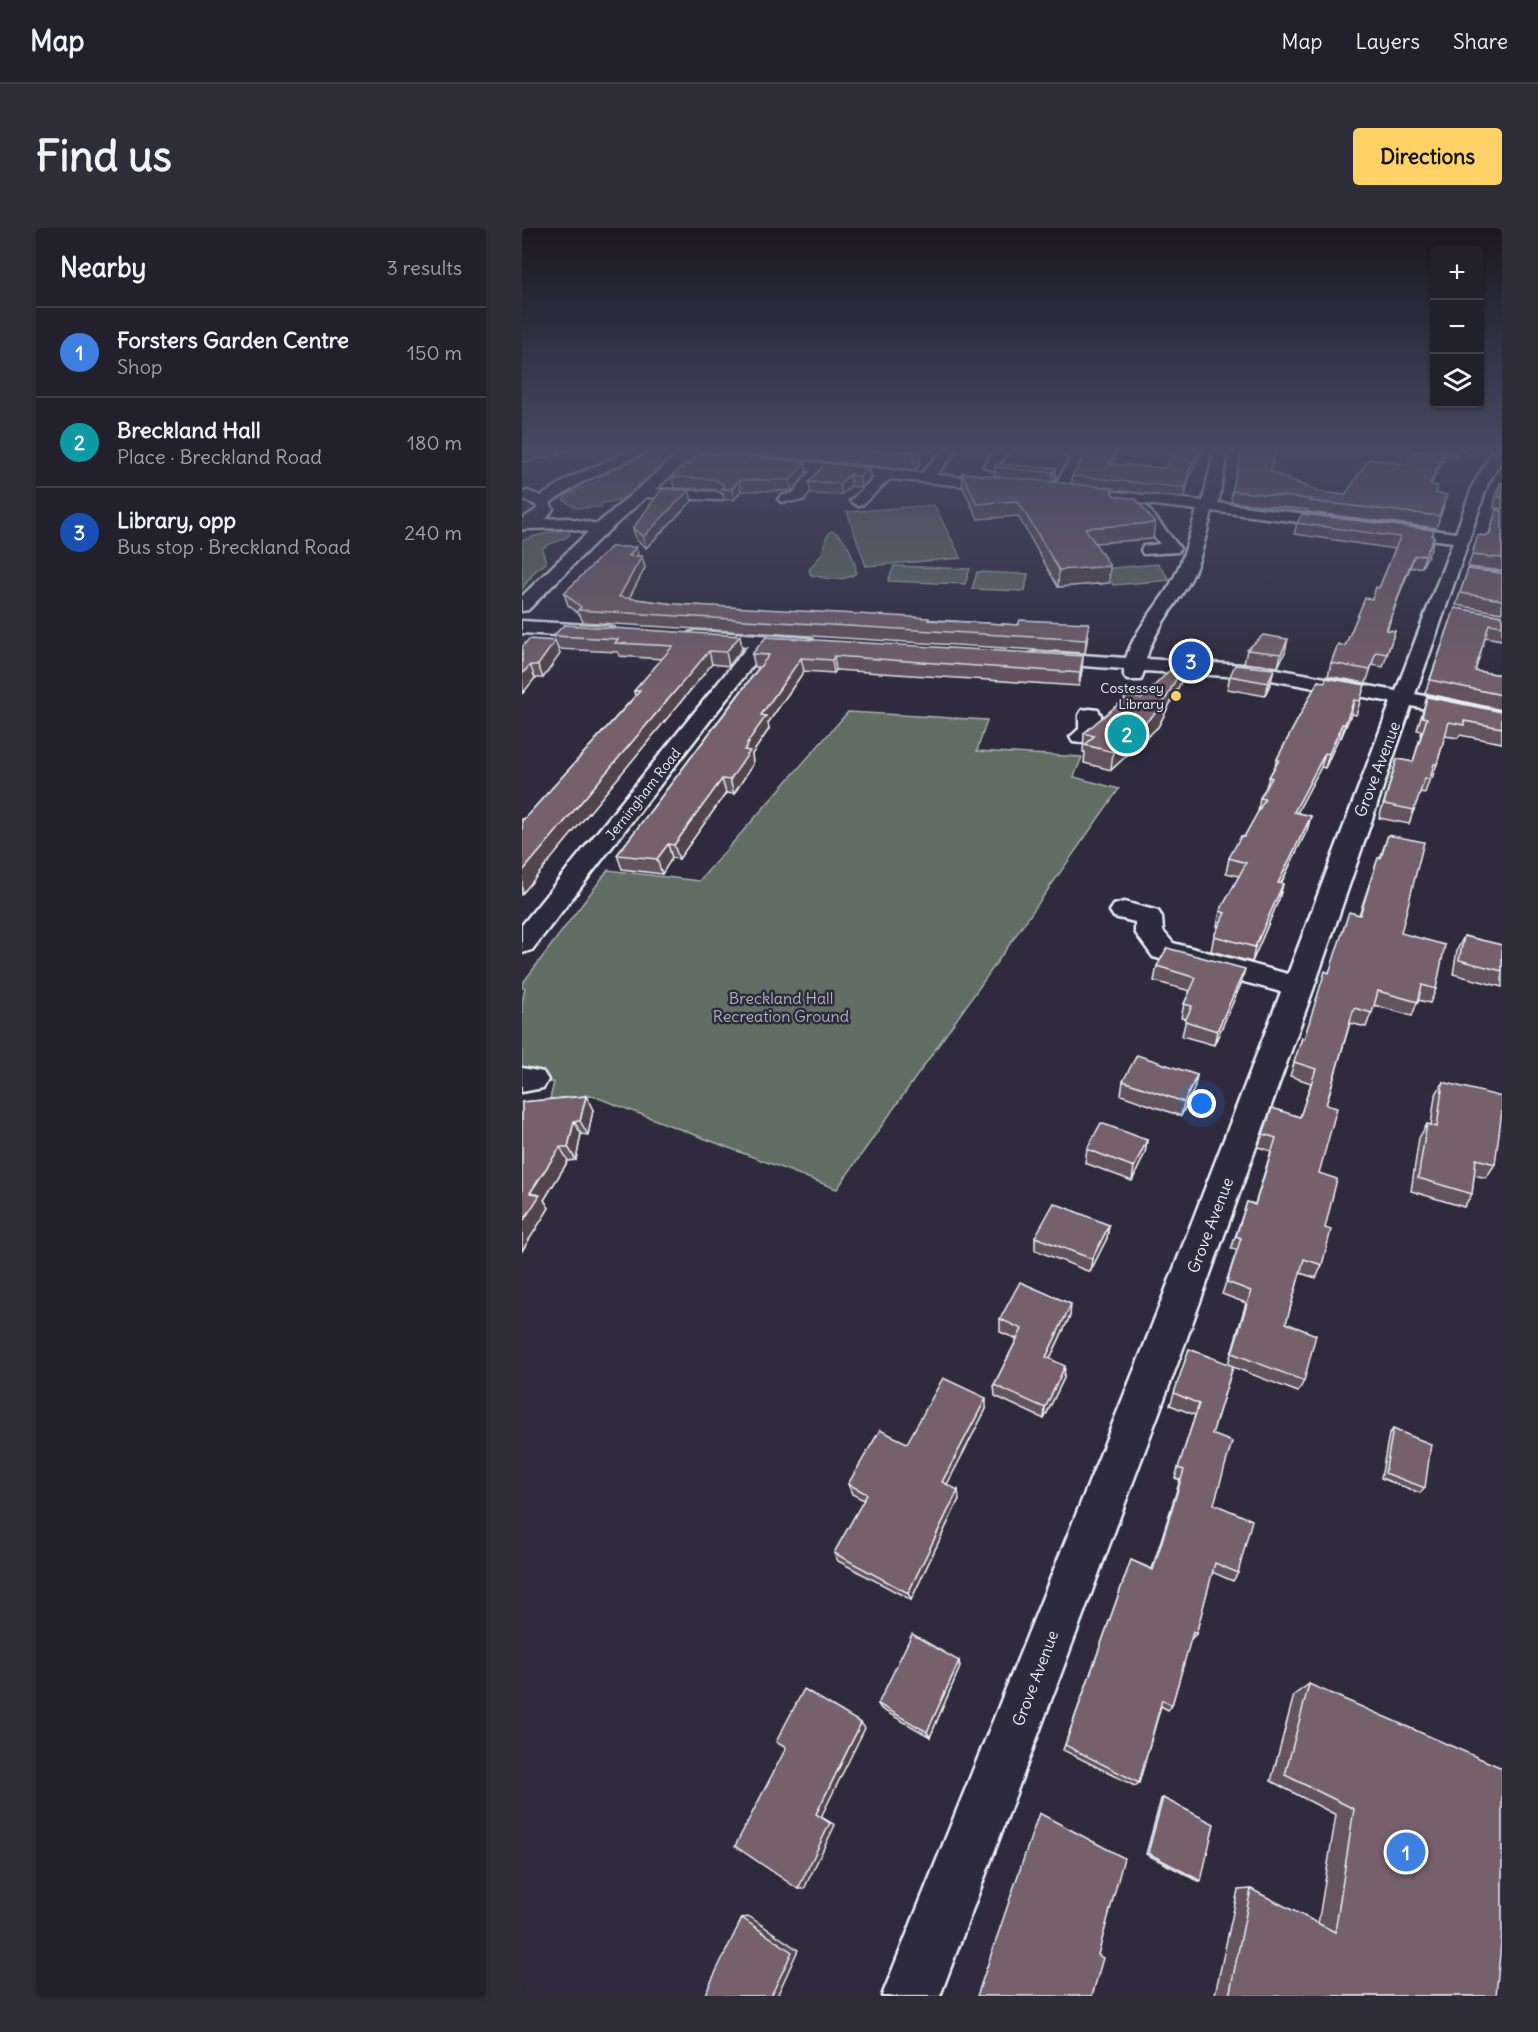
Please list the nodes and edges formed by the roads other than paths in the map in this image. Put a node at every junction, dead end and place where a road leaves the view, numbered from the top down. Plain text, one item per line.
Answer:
1 (598, 534) edge
2 (1165, 534) edge
3 (1200, 534) edge
4 (1424, 534) edge
5 (1466, 534) edge
6 (1463, 539) junction
7 (1149, 549) dead end
8 (1451, 572) junction
9 (1473, 576) edge
10 (522, 606) edge
11 (555, 610) dead end
12 (1435, 610) junction
13 (1458, 614) edge
14 (531, 627) edge
15 (629, 633) edge
16 (674, 636) edge
17 (762, 641) junction
18 (820, 645) edge
19 (1018, 657) edge
20 (1117, 673) junction
21 (1403, 699) junction
22 (1090, 714) dead end
23 (1502, 717) edge
24 (1080, 737) dead end
25 (1124, 911) dead end
26 (522, 944) edge
27 (1299, 987) junction
28 (911, 1996) edge

1 - 10 main road
2 - 7 main road
3 - 20 main road
4 - 6 main road
5 - 6 main road, Grove Avenue
6 - 8 main road, Grove Avenue
8 - 9 main road
8 - 12 main road, Grove Avenue
11 - 14 main road
12 - 13 main road
12 - 21 main road, Grove Avenue
14 - 15 main road
16 - 17 main road
17 - 18 main road
17 - 26 main road, Jerningham Road
19 - 20 main road
20 - 21 main road
21 - 23 main road
21 - 27 main road, Grove Avenue
22 - 24 main road
25 - 27 main road
27 - 28 main road, Grove Avenue

